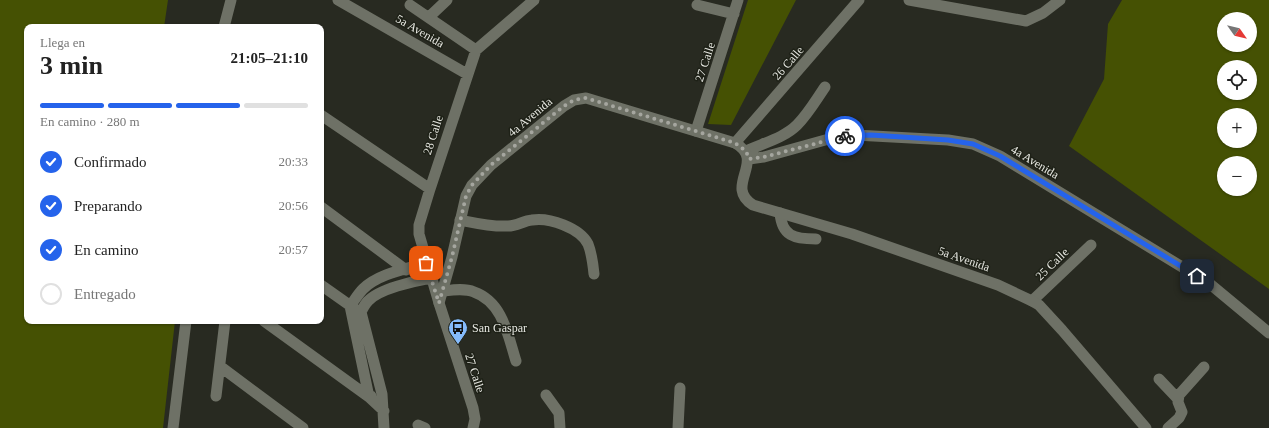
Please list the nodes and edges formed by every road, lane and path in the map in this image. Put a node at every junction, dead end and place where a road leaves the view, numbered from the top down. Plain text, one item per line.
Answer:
1 (231, 0) edge
2 (338, 0) edge
3 (447, 0) edge
4 (534, 0) edge
5 (738, 0) edge
6 (859, 0) edge
7 (909, 0) edge
8 (1060, 0) edge
9 (410, 5) dead end
10 (697, 5) dead end
11 (718, 5) edge
12 (734, 14) junction
13 (429, 17) junction
14 (225, 24) edge
15 (476, 50) junction
16 (467, 74) junction
17 (824, 87) dead end
18 (324, 116) edge
19 (696, 131) junction
20 (735, 143) junction
21 (748, 155) junction
22 (430, 189) junction
23 (324, 209) edge
24 (780, 212) junction
25 (460, 220) junction
26 (816, 239) dead end
27 (1091, 245) dead end
28 (426, 263) junction
29 (406, 270) junction
30 (594, 274) dead end
31 (431, 278) junction
32 (324, 287) edge
33 (443, 291) junction
34 (1032, 301) junction
35 (439, 303) junction
36 (350, 306) junction
37 (361, 312) junction
38 (186, 324) edge
39 (225, 324) edge
40 (268, 324) edge
41 (1269, 333) edge
42 (516, 361) dead end
43 (221, 367) junction
44 (1204, 367) dead end
45 (1159, 379) dead end
46 (680, 388) dead end
47 (382, 394) junction
48 (546, 395) dead end
49 (216, 396) dead end
50 (369, 397) junction
51 (1177, 398) junction
52 (384, 411) junction
53 (173, 428) edge
54 (303, 428) edge
55 (384, 428) edge
56 (473, 428) edge
57 (560, 428) edge
58 (678, 428) edge
59 (1146, 428) edge
60 (1168, 428) edge

1 - 14 street
2 - 16 street, 5a Avenida
3 - 13 street
4 - 15 street, 28 Calle
5 - 12 street, 27 Calle
6 - 20 street, 26 Calle
7 - 8 street
9 - 13 street
10 - 11 street
11 - 12 street
12 - 19 street, 27 Calle
13 - 15 street
15 - 16 street, 28 Calle
16 - 22 street, 28 Calle
17 - 21 street
18 - 22 street
19 - 20 street, 4a Avenida
19 - 25 street, 4a Avenida
20 - 21 street, 4a Avenida
21 - 24 street, 5a Avenida
21 - 41 street, 4a Avenida
22 - 28 street, 28 Calle
23 - 29 street
24 - 26 street
24 - 34 street, 5a Avenida
25 - 30 street
25 - 33 street, 4a Avenida
27 - 34 street, 25 Calle
28 - 29 street
28 - 31 street, 28 Calle
29 - 36 street
31 - 35 street, 28 Calle
31 - 37 street
32 - 36 street
33 - 35 street, 4a Avenida
33 - 42 street
34 - 59 street, 5a Avenida
35 - 56 street, 27 Calle
36 - 37 street
36 - 50 street
37 - 47 street
38 - 53 street
39 - 43 street
40 - 50 street
43 - 49 street
43 - 54 street
44 - 51 street
45 - 51 street
46 - 58 street
47 - 50 street
47 - 52 street
48 - 57 street
50 - 52 street
51 - 60 street
52 - 55 street

